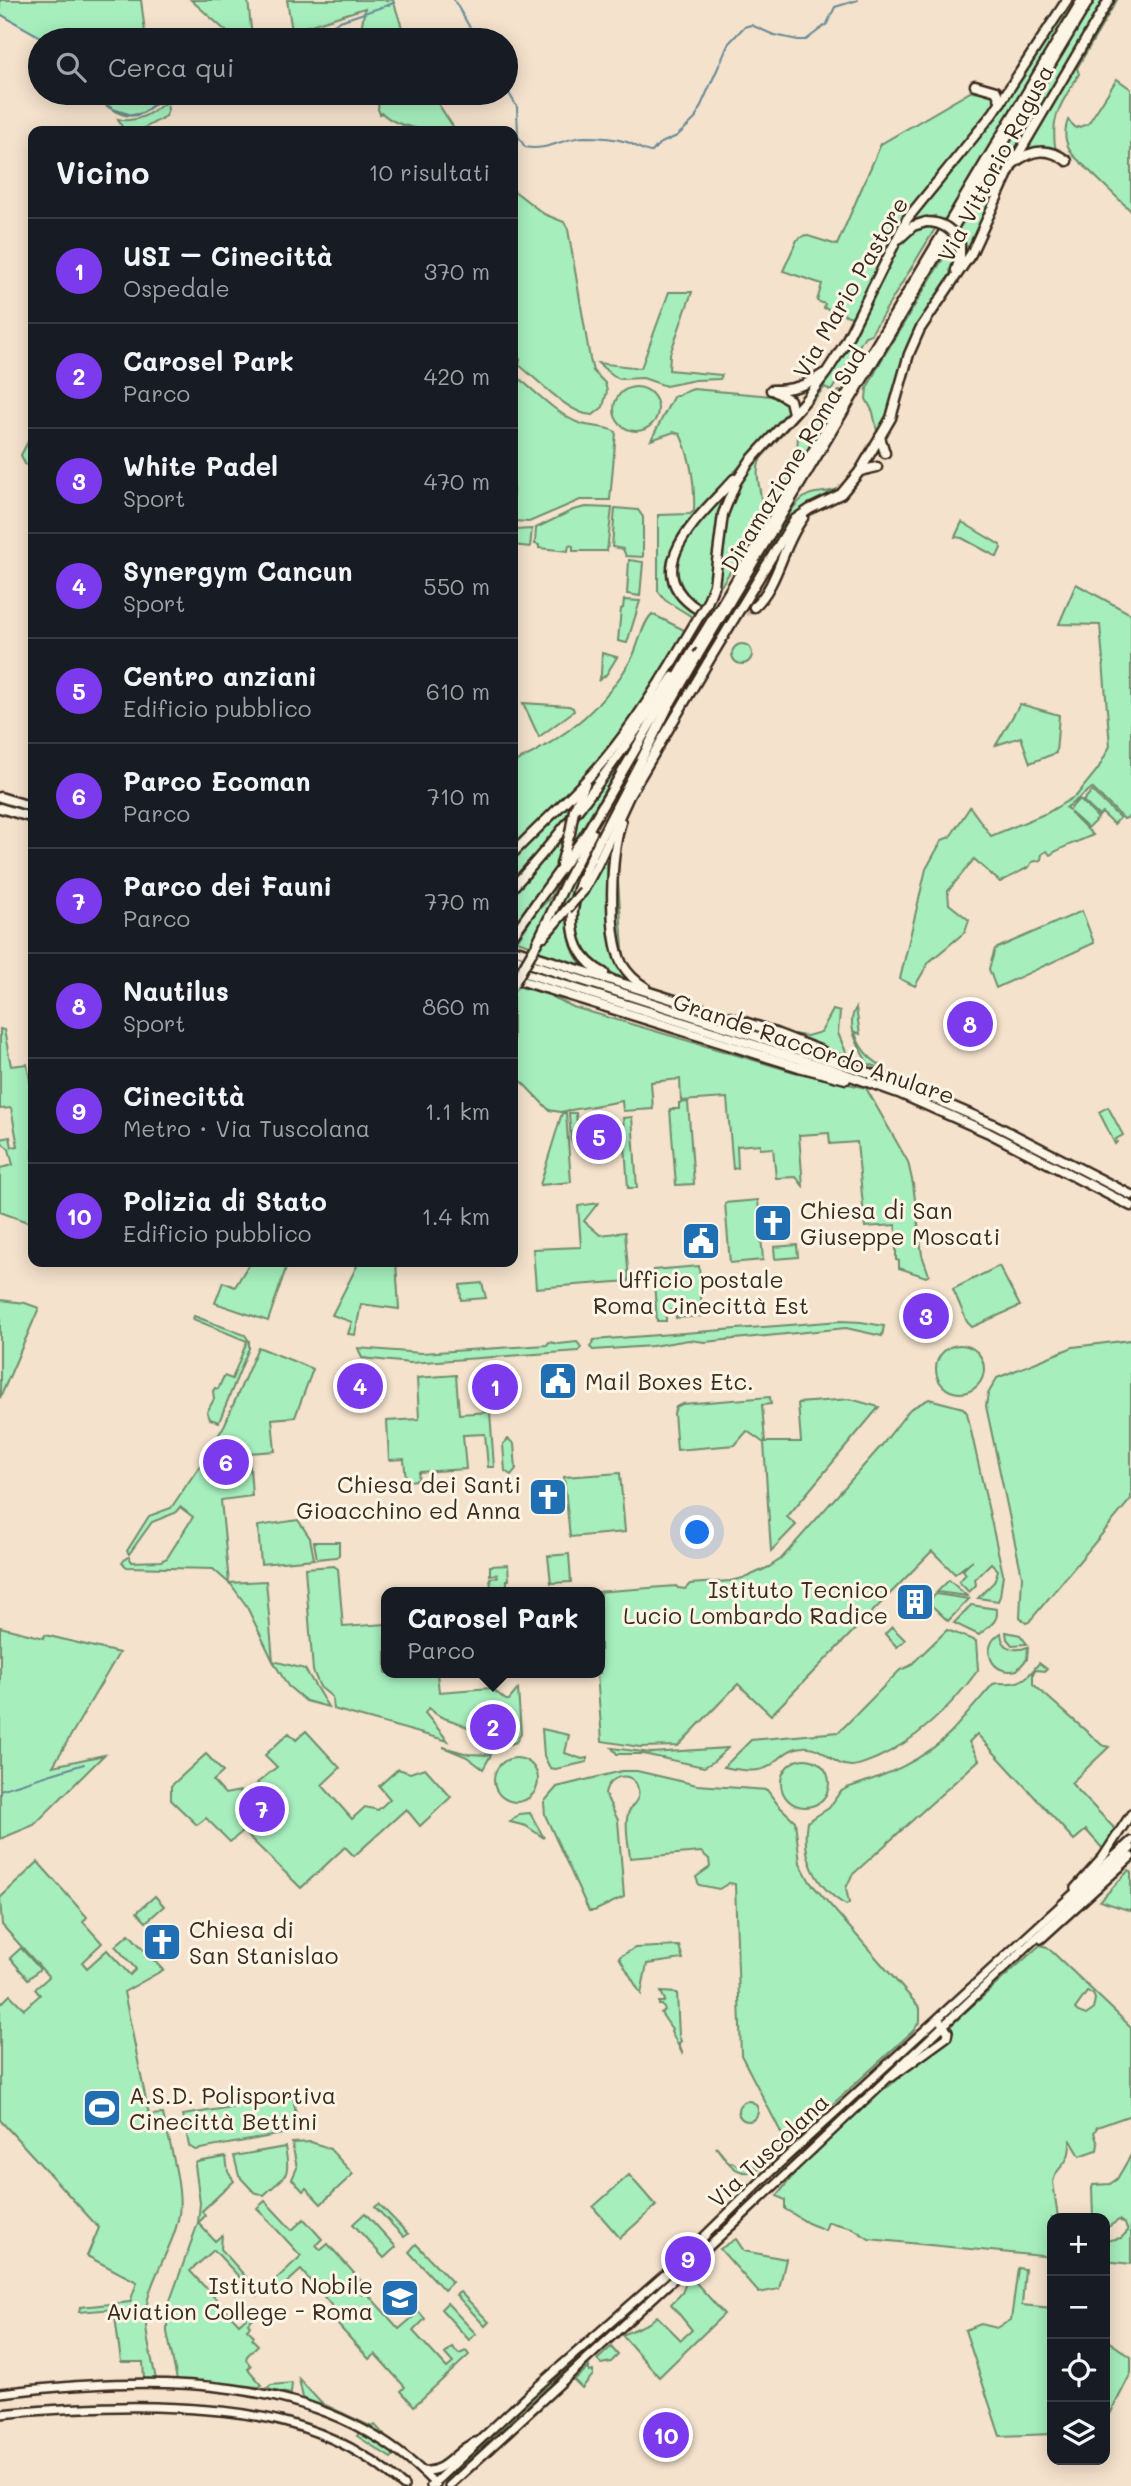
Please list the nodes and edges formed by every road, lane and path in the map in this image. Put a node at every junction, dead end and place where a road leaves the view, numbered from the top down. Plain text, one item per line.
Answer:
1 (1082, 0) edge
2 (1089, 0) edge
3 (1109, 0) edge
4 (1064, 4) edge
5 (1018, 78) junction
6 (975, 85) dead end
7 (990, 89) junction
8 (1001, 102) junction
9 (1067, 161) dead end
10 (1012, 165) junction
11 (891, 251) junction
12 (947, 289) junction
13 (832, 364) junction
14 (789, 419) junction
15 (880, 437) junction
16 (886, 453) dead end
17 (750, 461) junction
18 (877, 467) dead end
19 (860, 471) junction
20 (810, 509) junction
21 (726, 602) junction
22 (754, 607) tunnel mouth
23 (699, 610) tunnel mouth
24 (697, 644) junction
25 (673, 699) junction
26 (592, 773) junction
27 (629, 796) junction
28 (0, 797) edge
29 (28, 805) edge
30 (0, 808) edge
31 (28, 816) edge
32 (518, 848) edge
33 (518, 881) edge
34 (537, 900) junction
35 (518, 928) edge
36 (536, 945) junction
37 (518, 952) edge
38 (518, 960) edge
39 (518, 970) edge
40 (518, 976) edge
41 (518, 980) edge
42 (622, 983) junction
43 (666, 997) junction
44 (836, 1060) junction
45 (863, 1081) junction
46 (1131, 1195) edge
47 (1131, 1206) edge
48 (1131, 1814) edge
49 (1131, 1841) edge
50 (1131, 1849) edge
51 (1131, 1857) edge
52 (1023, 1940) junction
53 (1021, 1953) junction
54 (941, 2022) junction
55 (0, 2393) edge
56 (0, 2414) edge
57 (482, 2439) junction
58 (422, 2471) junction
59 (434, 2485) edge
60 (404, 2486) edge
61 (449, 2486) edge

1 - 21 highway, Diramazione Roma Sud
2 - 21 highway, Diramazione Roma Sud
3 - 10 highway, Via Vittorio Ragusa
4 - 5 highway, Via Mario Pastore
5 - 7 highway
5 - 8 highway, Via Mario Pastore
6 - 7 highway
7 - 8 highway
8 - 11 highway, Via Mario Pastore
9 - 10 highway
10 - 12 highway, Via Vittorio Ragusa
11 - 12 highway, bridge
11 - 13 highway, Via Mario Pastore
12 - 15 highway, Via Vittorio Ragusa
13 - 14 highway, Via Mario Pastore
13 - 14 highway
14 - 17 highway, Via Mario Pastore
15 - 16 highway
15 - 19 highway, Via Vittorio Ragusa
17 - 23 highway
17 - 26 highway, Via Mario Pastore, bridge
18 - 19 highway
19 - 20 highway, Via Vittorio Ragusa
20 - 22 highway
20 - 27 highway, Via Vittorio Ragusa, bridge
21 - 24 highway, Diramazione Roma Sud, bridge
21 - 25 highway, Diramazione Roma Sud, bridge
24 - 33 highway
24 - 34 highway
25 - 36 highway, Diramazione Roma Sud
25 - 42 highway
26 - 32 highway
26 - 34 highway, bridge
27 - 36 highway, bridge
27 - 43 highway
28 - 29 highway
30 - 31 highway
34 - 35 highway
36 - 40 highway, bridge
37 - 42 highway
38 - 44 highway, Grande Raccordo Anulare
39 - 45 highway, Grande Raccordo Anulare
41 - 45 highway
42 - 43 highway
43 - 44 highway
44 - 46 highway, Grande Raccordo Anulare
45 - 47 highway, Grande Raccordo Anulare
48 - 52 main road
49 - 52 main road, Via Tuscolana
50 - 53 main road, Via Tuscolana
51 - 53 main road
52 - 54 main road, Via Tuscolana
53 - 54 main road, Via Tuscolana
54 - 57 main road, Via Tuscolana
54 - 61 main road, Via Tuscolana
55 - 58 main road
56 - 60 main road
57 - 58 main road
57 - 59 main road, Via Tuscolana
58 - 59 main road

